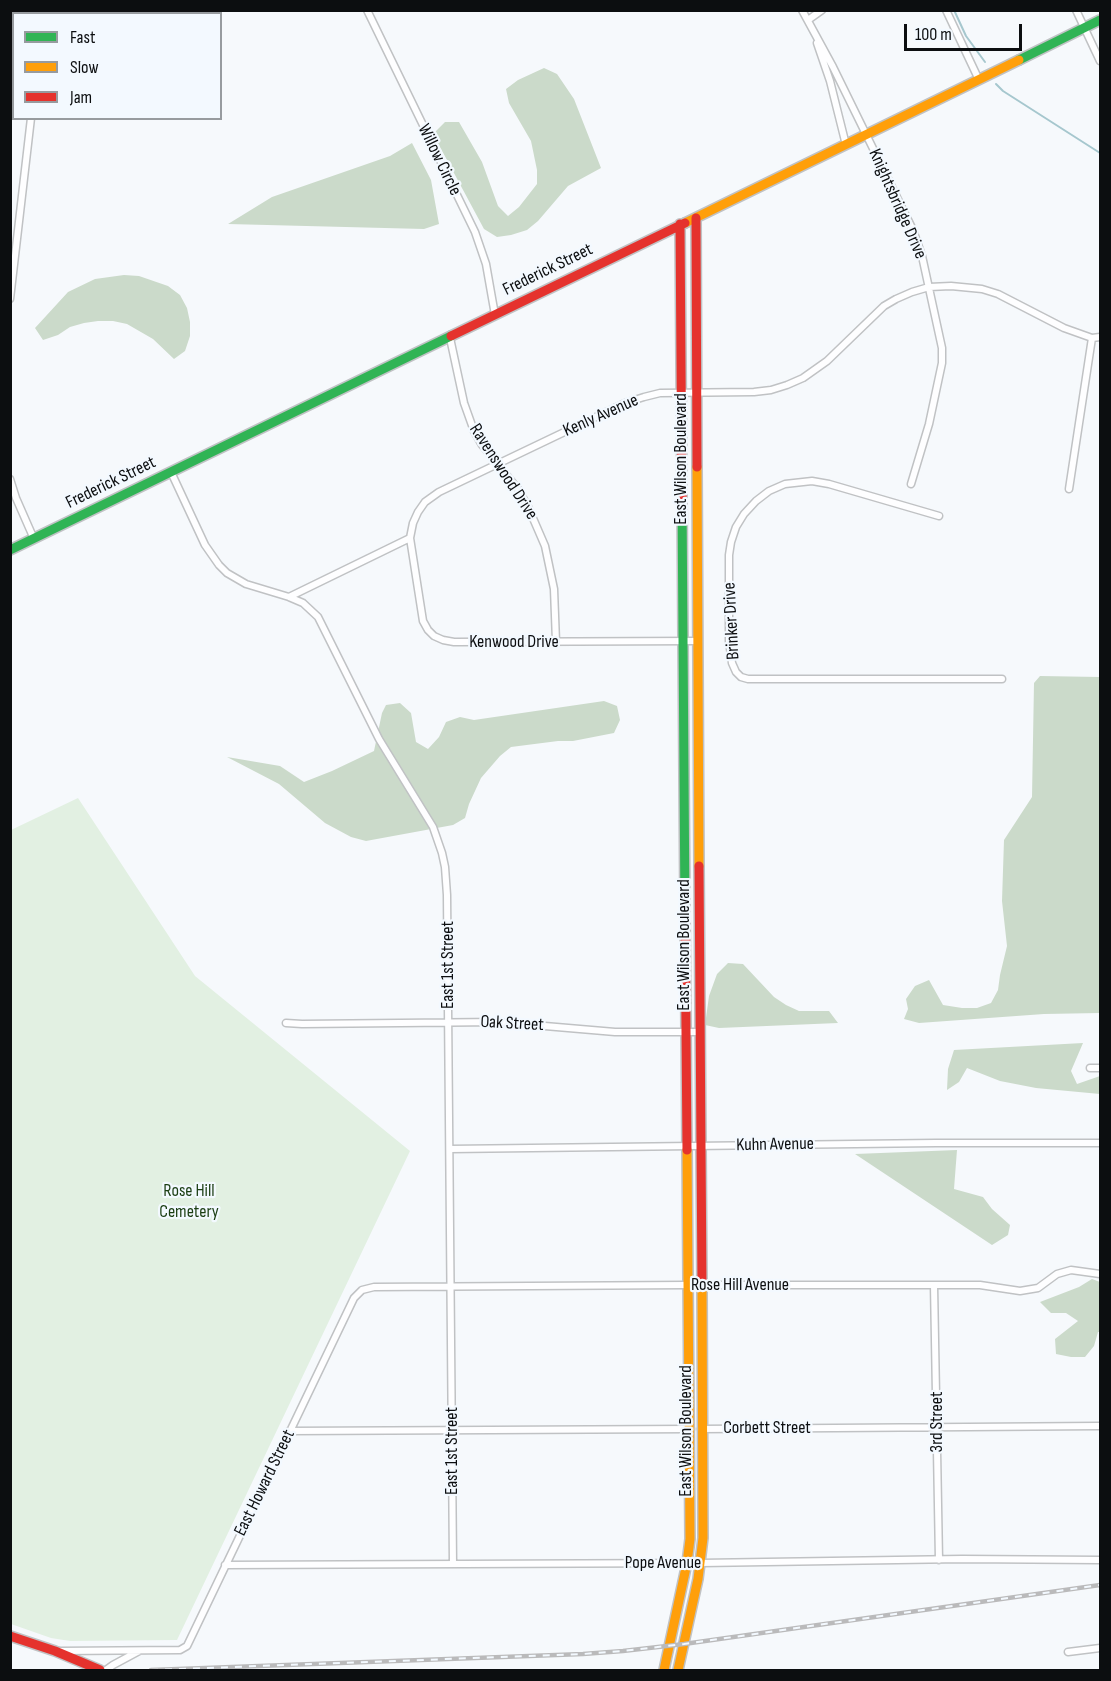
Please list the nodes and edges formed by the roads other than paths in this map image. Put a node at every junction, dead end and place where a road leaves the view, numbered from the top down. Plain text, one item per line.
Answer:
1 (367, 10) edge
2 (802, 10) edge
3 (822, 10) edge
4 (946, 10) edge
5 (1076, 10) edge
6 (1101, 20) edge
7 (810, 23) junction
8 (1084, 27) junction
9 (1101, 61) edge
10 (979, 80) junction
11 (31, 120) edge
12 (866, 135) junction
13 (846, 145) junction
14 (696, 218) junction
15 (680, 224) junction
16 (681, 271) junction
17 (929, 287) junction
18 (10, 299) edge
19 (495, 315) junction
20 (697, 320) junction
21 (1101, 337) edge
22 (450, 338) junction
23 (1092, 338) junction
24 (681, 392) junction
25 (697, 393) junction
26 (497, 464) junction
27 (171, 472) junction
28 (10, 479) edge
29 (911, 484) dead end
30 (1069, 489) dead end
31 (939, 516) dead end
32 (410, 537) junction
33 (34, 539) junction
34 (10, 550) edge
35 (289, 597) junction
36 (683, 641) junction
37 (698, 641) junction
38 (556, 642) junction
39 (1002, 679) dead end
40 (448, 1022) junction
41 (286, 1023) dead end
42 (686, 1032) junction
43 (701, 1032) junction
44 (1090, 1068) dead end
45 (1101, 1068) edge
46 (1101, 1143) edge
47 (700, 1146) junction
48 (687, 1147) junction
49 (450, 1149) junction
50 (1101, 1274) edge
51 (687, 1285) junction
52 (701, 1285) junction
53 (934, 1285) junction
54 (374, 1287) joint
55 (451, 1287) junction
56 (1101, 1426) edge
57 (937, 1427) junction
58 (689, 1429) junction
59 (703, 1429) junction
60 (289, 1431) junction
61 (452, 1431) junction
62 (939, 1560) junction
63 (1101, 1560) edge
64 (687, 1563) junction
65 (701, 1563) junction
66 (453, 1564) junction
67 (225, 1565) junction
68 (10, 1636) edge
69 (1101, 1648) edge
70 (55, 1651) junction
71 (140, 1651) junction
72 (1068, 1652) dead end
73 (100, 1671) edge
74 (106, 1671) edge
75 (664, 1671) edge
76 (678, 1671) edge

1 - 19 street, Willow Circle
2 - 7 street
3 - 7 street
4 - 10 street
5 - 8 street
6 - 8 main road, Frederick Street
7 - 12 street, Knightsbridge Drive
7 - 13 street
8 - 9 street
8 - 10 main road, Frederick Street
10 - 12 main road, Frederick Street
11 - 18 street
12 - 13 main road, Frederick Street
12 - 17 street, Knightsbridge Drive
13 - 14 main road, Frederick Street
14 - 15 main road, Frederick Street
14 - 20 main road, East Wilson Boulevard
15 - 16 main road, East Wilson Boulevard
15 - 19 main road, Frederick Street
16 - 20 main road
16 - 24 main road, East Wilson Boulevard
17 - 23 street, Kenly Avenue
17 - 25 street, Kenly Avenue
17 - 29 street, Knightsbridge Drive
19 - 22 main road, Frederick Street
20 - 25 main road, East Wilson Boulevard
21 - 23 street, Kenly Avenue
22 - 26 street, Ravenswood Drive
22 - 27 main road, Frederick Street
23 - 30 street
24 - 25 street, Kenly Avenue
24 - 26 street, Kenly Avenue
24 - 36 main road, East Wilson Boulevard
25 - 37 main road, East Wilson Boulevard
26 - 32 street, Kenly Avenue
26 - 38 street, Ravenswood Drive
27 - 33 main road, Frederick Street
27 - 35 street, East 1st Street
28 - 33 street
31 - 39 street, Brinker Drive
32 - 35 street
32 - 38 street, Kenwood Drive
33 - 34 main road, Frederick Street
35 - 40 street, East 1st Street
36 - 37 street, Kenwood Drive
36 - 38 street, Kenwood Drive
36 - 42 main road, East Wilson Boulevard
37 - 43 main road, East Wilson Boulevard
40 - 41 street, Oak Street
40 - 42 street, Oak Street
40 - 49 street, East 1st Street
42 - 43 street, Oak Street
42 - 48 main road, East Wilson Boulevard
43 - 47 main road, East Wilson Boulevard
44 - 45 street
46 - 47 street, Kuhn Avenue
47 - 48 street, Kuhn Avenue
47 - 52 main road, East Wilson Boulevard
48 - 49 street, Kuhn Avenue
48 - 51 main road, East Wilson Boulevard
49 - 55 street, East 1st Street
50 - 53 street, Rose Hill Avenue
51 - 52 street, Rose Hill Avenue
51 - 55 street, Rose Hill Avenue
51 - 58 main road, East Wilson Boulevard
52 - 53 street, Rose Hill Avenue
52 - 59 main road, East Wilson Boulevard
53 - 57 street, 3rd Street
54 - 55 street, Rose Hill Avenue
54 - 60 street, East Howard Street
55 - 61 street, East 1st Street
56 - 57 street, Corbett Street
57 - 59 street, Corbett Street
57 - 62 street, 3rd Street
58 - 59 street, Corbett Street
58 - 61 street, Corbett Street
58 - 64 main road, East Wilson Boulevard
59 - 65 main road, East Wilson Boulevard
60 - 61 street, Corbett Street
60 - 67 street, East Howard Street
61 - 66 street, East 1st Street
62 - 63 street, Pope Avenue
62 - 65 street, Pope Avenue
64 - 65 street, Pope Avenue
64 - 66 street, Pope Avenue
64 - 75 main road, East Wilson Boulevard
65 - 76 main road, East Wilson Boulevard
66 - 67 street, Pope Avenue
67 - 71 street, East Howard Street
68 - 70 main road
69 - 72 street
70 - 71 street, East Howard Street
70 - 73 main road
71 - 74 street, East Howard Street

